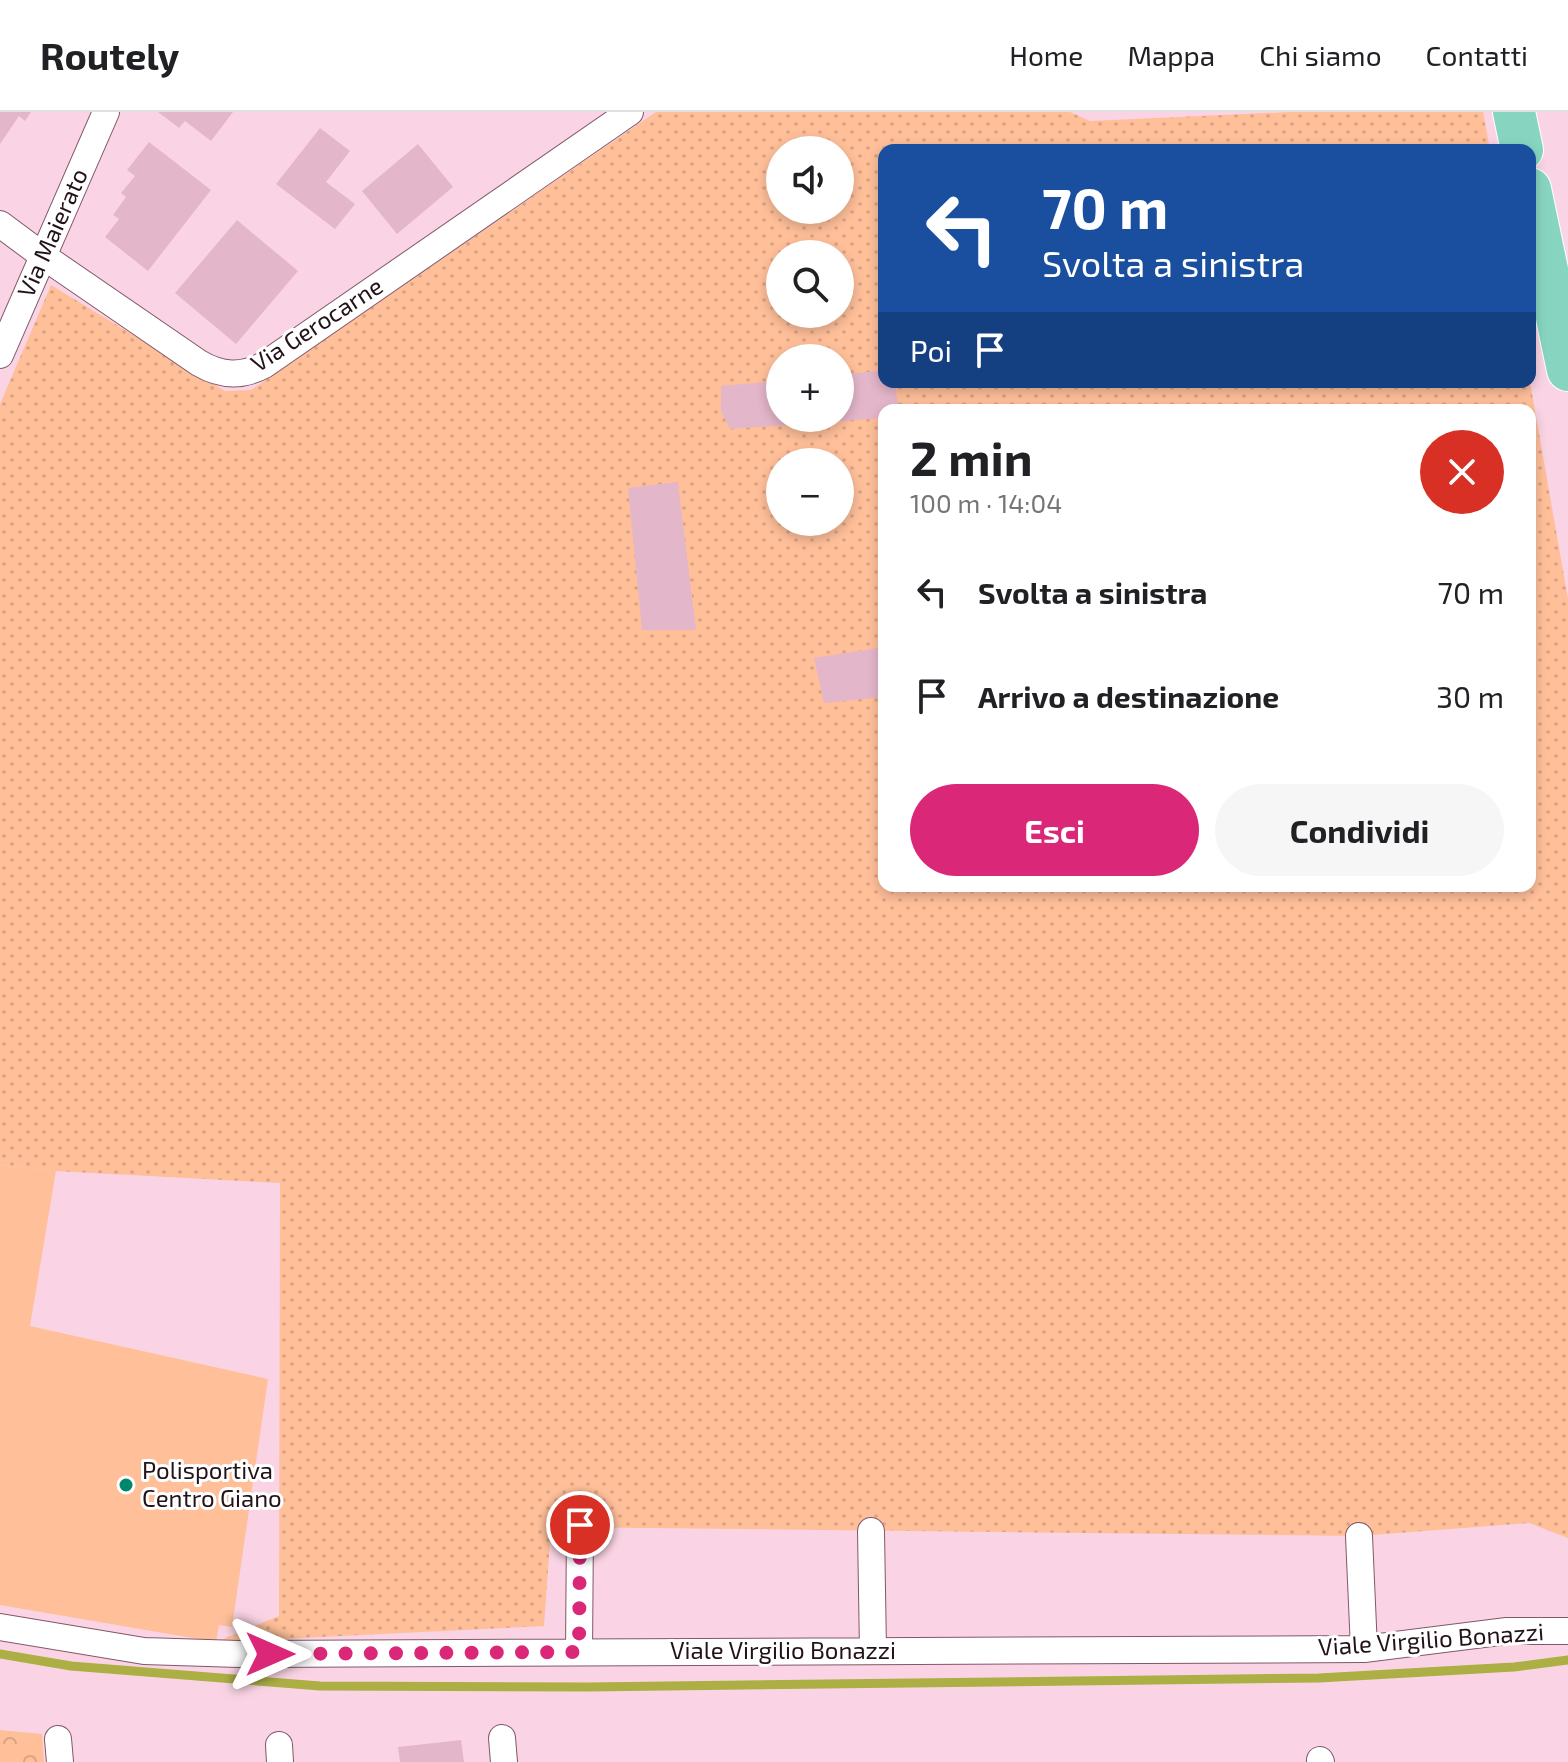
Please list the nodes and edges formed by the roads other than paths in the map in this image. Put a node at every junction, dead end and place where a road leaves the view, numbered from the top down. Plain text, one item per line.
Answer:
1 (106, 112) edge
2 (630, 112) edge
3 (1514, 112) edge
4 (1521, 144) edge
5 (1536, 218) edge
6 (0, 224) edge
7 (43, 256) junction
8 (0, 355) edge
9 (1568, 370) edge
10 (580, 1525) dead end
11 (871, 1531) dead end
12 (1359, 1536) dead end
13 (0, 1627) edge
14 (1568, 1631) edge
15 (1364, 1649) junction
16 (873, 1651) junction
17 (579, 1652) junction

1 - 7 street, Via Maierato
2 - 7 street, Via Gerocarne
3 - 4 main road
5 - 9 main road
6 - 7 street, Via Gerocarne
7 - 8 street, Via Maierato
10 - 17 street
11 - 16 street
12 - 15 street
13 - 17 street, Viale Virgilio Bonazzi
14 - 15 street, Viale Virgilio Bonazzi
15 - 16 street, Viale Virgilio Bonazzi
16 - 17 street, Viale Virgilio Bonazzi

